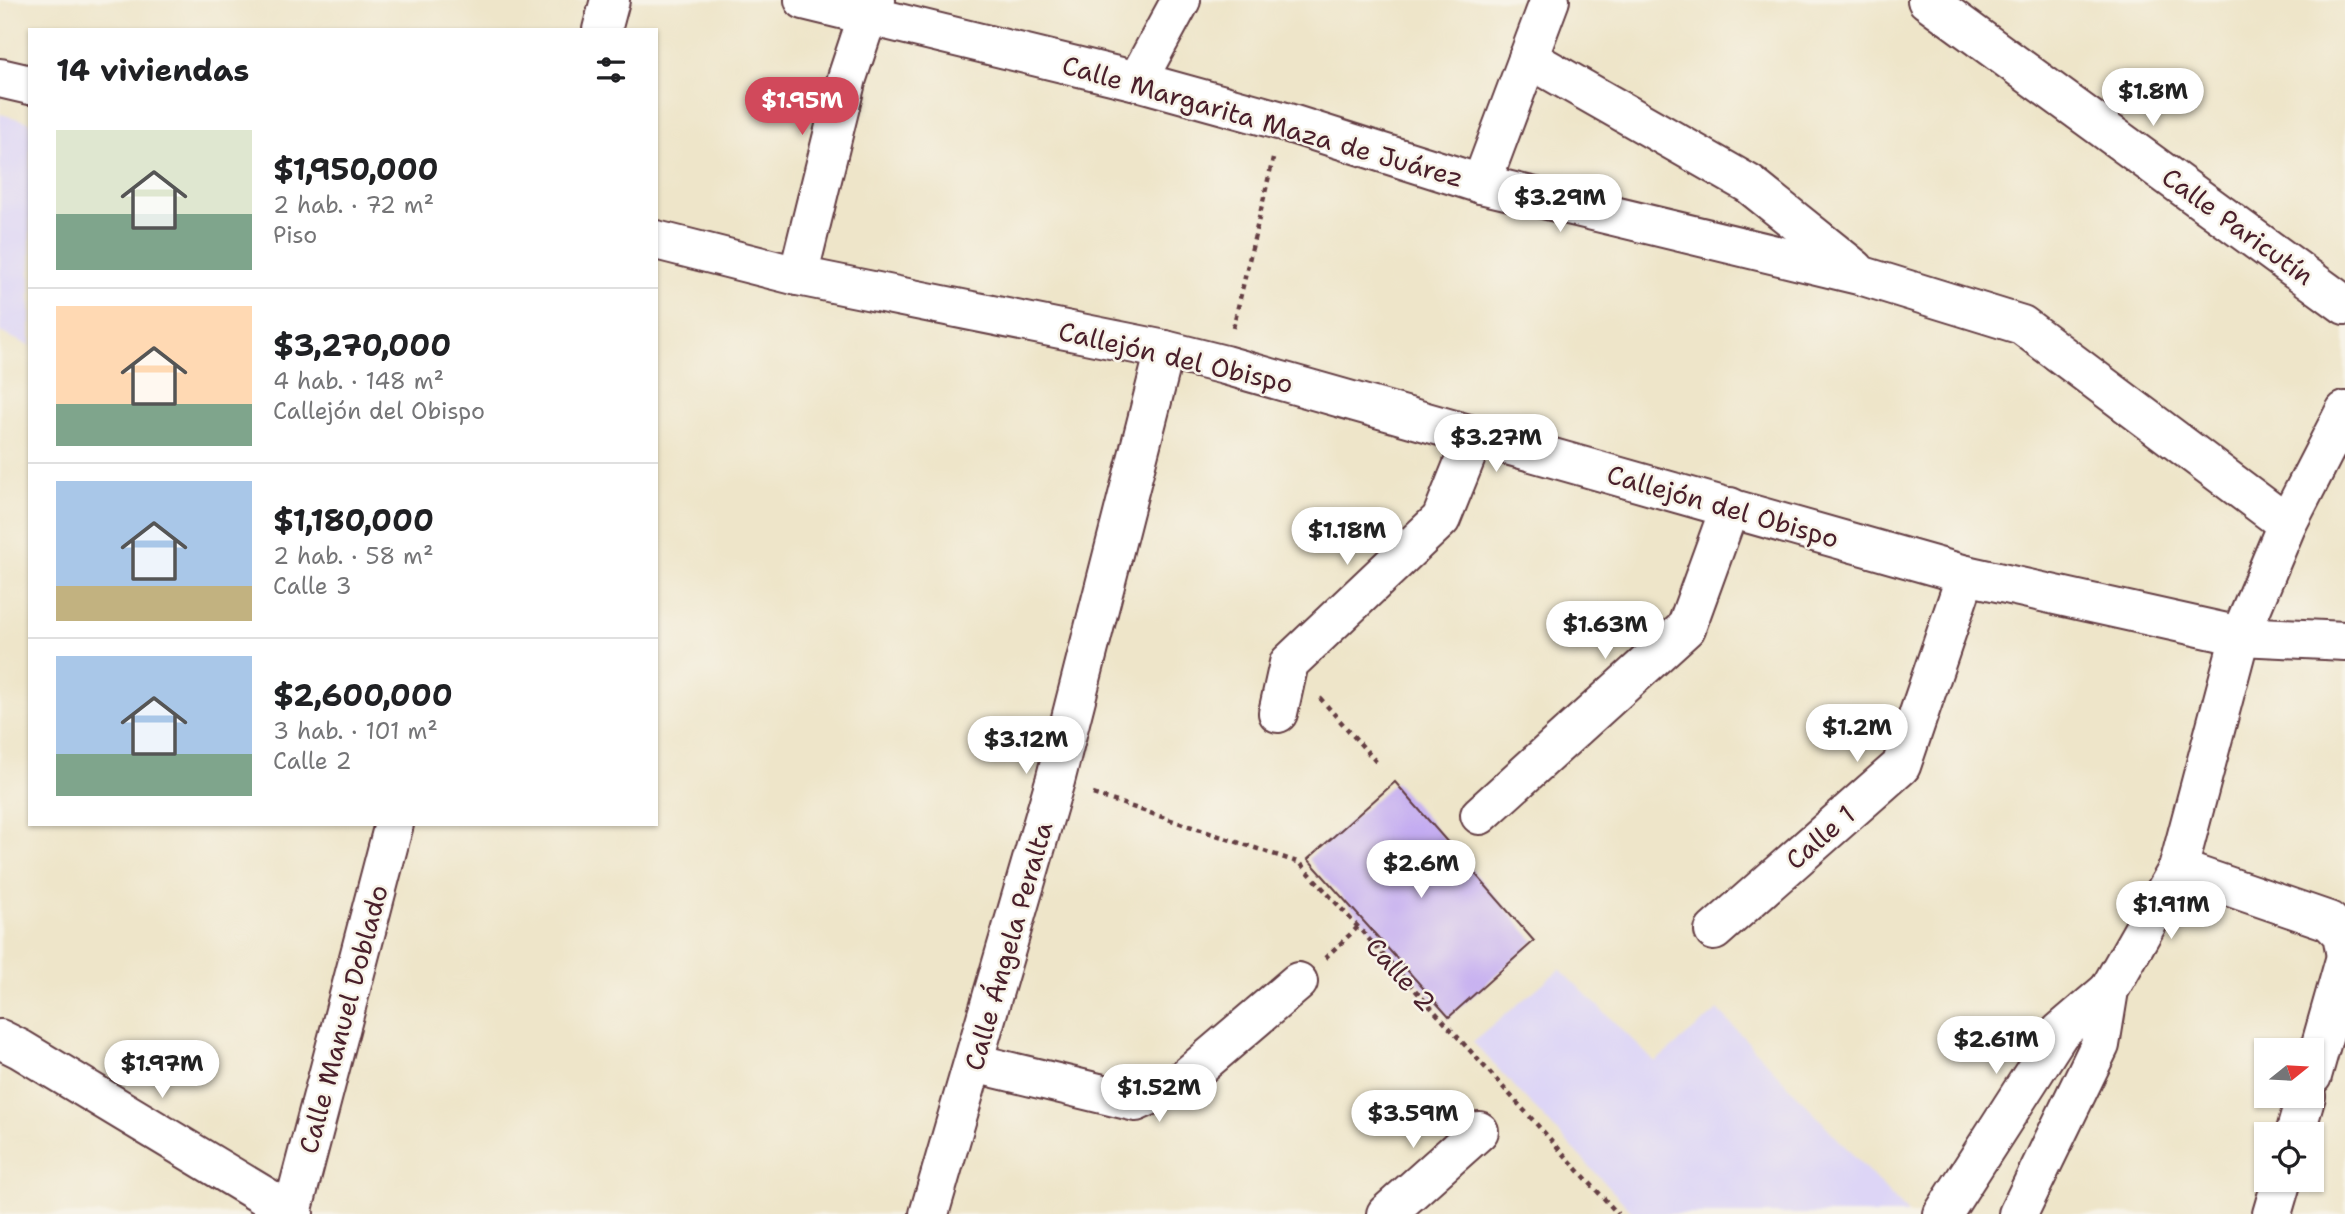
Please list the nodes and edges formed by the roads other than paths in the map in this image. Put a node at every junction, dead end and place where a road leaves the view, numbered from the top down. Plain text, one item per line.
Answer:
1 (610, 0) edge
2 (804, 0) edge
3 (1181, 0) edge
4 (1550, 0) edge
5 (1927, 0) edge
6 (872, 8) edge
7 (603, 28) edge
8 (1528, 58) junction
9 (0, 78) edge
10 (1137, 81) junction
11 (28, 85) edge
12 (1481, 184) junction
13 (658, 241) edge
14 (798, 276) junction
15 (1863, 276) junction
16 (2345, 304) edge
17 (1165, 350) junction
18 (2345, 411) edge
19 (1474, 437) junction
20 (1730, 507) junction
21 (2287, 524) junction
22 (1966, 575) junction
23 (2240, 636) junction
24 (2345, 641) edge
25 (1278, 713) dead end
26 (1480, 814) dead end
27 (393, 826) edge
28 (2178, 869) junction
29 (1714, 930) dead end
30 (2345, 951) edge
31 (2345, 960) edge
32 (1298, 982) dead end
33 (2109, 990) junction
34 (2323, 1038) edge
35 (0, 1039) edge
36 (974, 1063) junction
37 (1479, 1131) dead end
38 (2278, 1192) edge
39 (293, 1214) edge
40 (929, 1214) edge
41 (1387, 1214) edge
42 (1943, 1214) edge
43 (2018, 1214) edge
44 (2272, 1214) edge

1 - 7 street
2 - 6 street, Calle Margarita Maza de Juárez
3 - 10 street
4 - 8 street
5 - 16 street, Calle Paricutín
6 - 10 street, Calle Margarita Maza de Juárez
6 - 14 street
8 - 12 street
8 - 15 street, Calle Margarita Maza de Juárez
9 - 11 street
10 - 12 street, Calle Margarita Maza de Juárez
12 - 15 street, Calle Margarita Maza de Juárez
13 - 14 street, Callejón del Obispo
14 - 17 street, Callejón del Obispo
15 - 21 street, Calle Margarita Maza de Juárez
17 - 19 street, Callejón del Obispo
17 - 36 street, Calle Ángela Peralta
18 - 21 street
19 - 20 street, Callejón del Obispo
19 - 25 street
20 - 22 street, Callejón del Obispo
20 - 26 street
21 - 23 street
22 - 23 street, Callejón del Obispo
22 - 29 street, Calle 1
23 - 24 street, Callejón del Obispo
23 - 28 street
27 - 39 street, Calle Manuel Doblado
28 - 30 street
28 - 33 street
31 - 34 street
32 - 36 street
33 - 42 street
33 - 43 street
35 - 39 street
36 - 40 street, Calle Ángela Peralta
37 - 41 street
38 - 44 street

